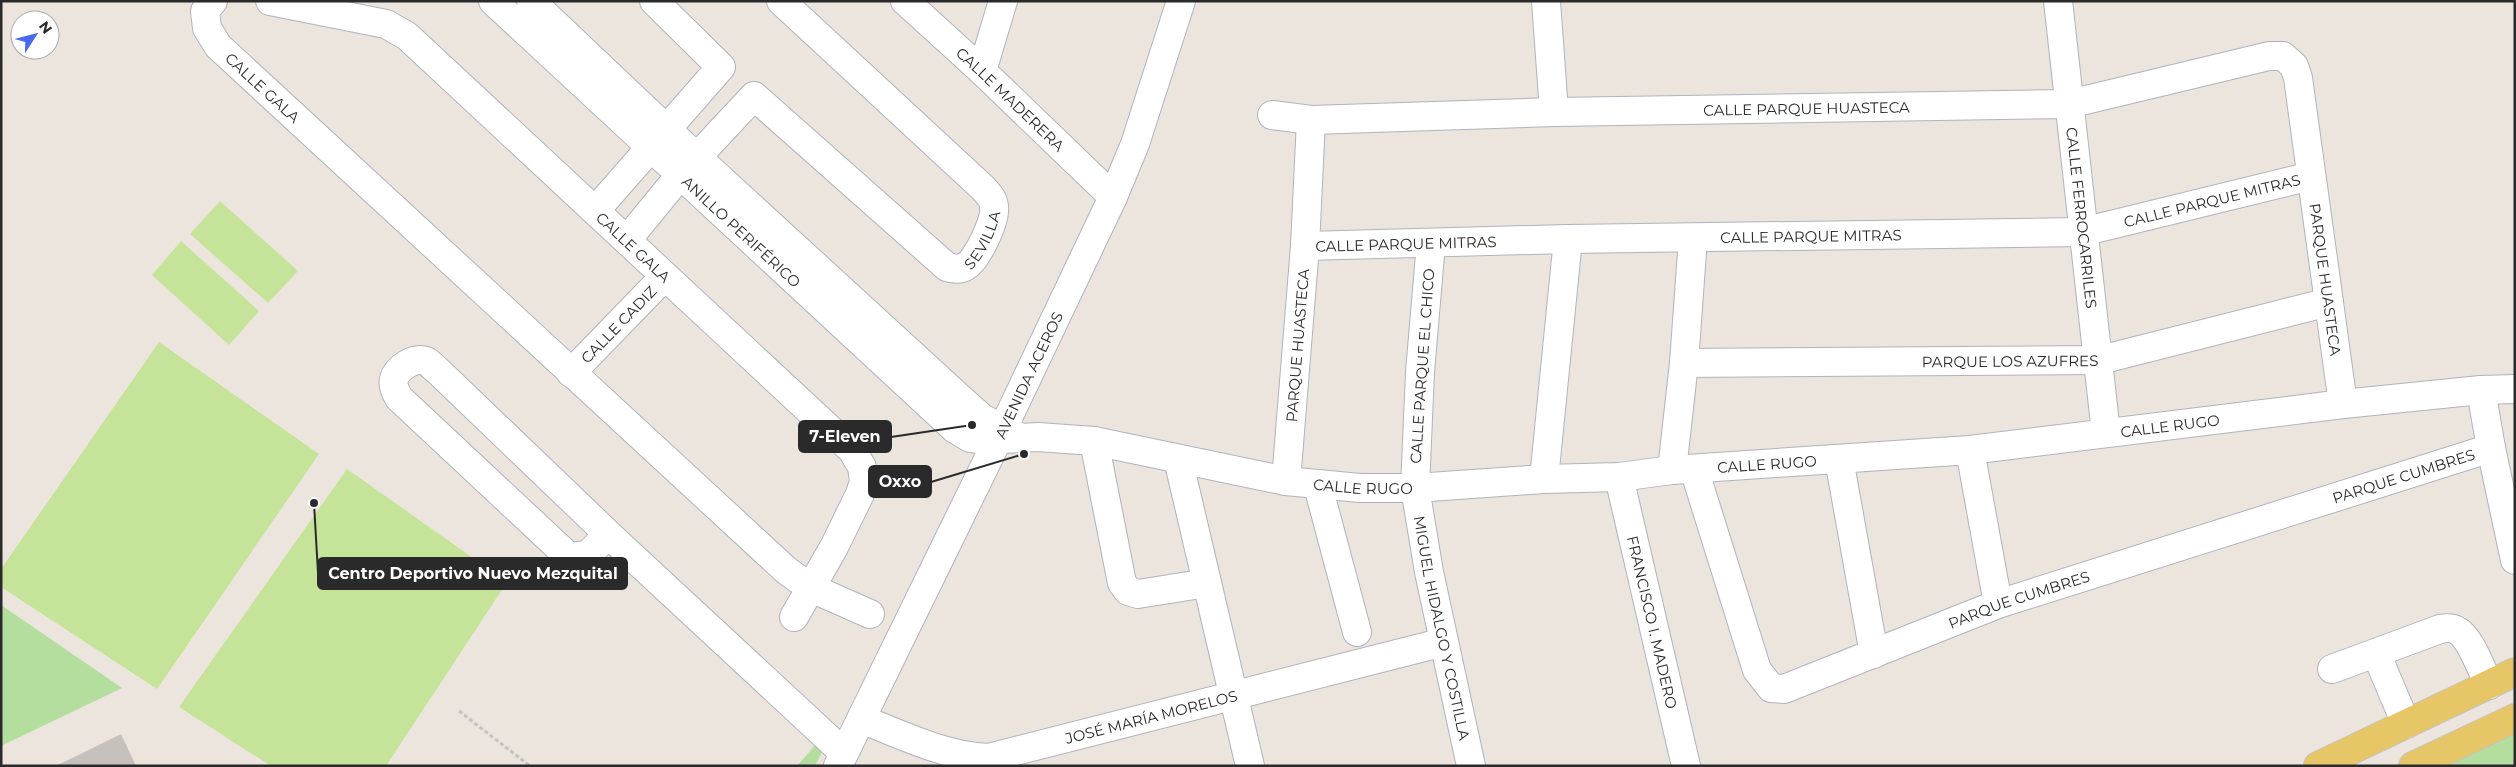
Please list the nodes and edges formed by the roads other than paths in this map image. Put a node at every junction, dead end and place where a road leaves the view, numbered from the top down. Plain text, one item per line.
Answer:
1 (213, 1) edge
2 (270, 1) edge
3 (493, 1) edge
4 (531, 1) edge
5 (654, 1) edge
6 (782, 1) edge
7 (905, 1) edge
8 (1003, 1) edge
9 (1181, 1) edge
10 (1546, 1) edge
11 (2058, 1) edge
12 (2294, 66) joint
13 (982, 71) junction
14 (2068, 104) junction
15 (1554, 112) junction
16 (1272, 115) dead end
17 (1311, 120) junction
18 (658, 137) junction
19 (690, 166) junction
20 (2311, 176) junction
21 (1113, 197) junction
22 (595, 211) junction
23 (2082, 232) junction
24 (1693, 238) junction
25 (1568, 239) junction
26 (627, 240) junction
27 (1431, 243) junction
28 (1305, 246) junction
29 (665, 276) junction
30 (2329, 302) junction
31 (2100, 360) junction
32 (1684, 363) junction
33 (572, 373) junction
34 (2481, 390) junction
35 (2513, 395) edge
36 (2343, 404) junction
37 (2106, 433) junction
38 (1007, 435) junction
39 (1094, 441) junction
40 (2491, 448) junction
41 (1970, 450) junction
42 (1178, 459) junction
43 (1839, 459) junction
44 (1683, 469) junction
45 (1619, 477) junction
46 (1544, 479) junction
47 (1286, 482) junction
48 (1318, 486) junction
49 (1415, 488) junction
50 (608, 534) junction
51 (2515, 560) edge
52 (1207, 584) junction
53 (810, 588) junction
54 (1998, 604) junction
55 (870, 614) dead end
56 (794, 617) dead end
57 (1357, 632) dead end
58 (1444, 642) junction
59 (2376, 653) junction
60 (1874, 654) junction
61 (2332, 669) dead end
62 (2515, 672) edge
63 (2489, 685) junction
64 (1234, 696) junction
65 (2515, 718) edge
66 (861, 719) junction
67 (2406, 724) junction
68 (841, 759) edge
69 (1008, 760) edge
70 (1250, 766) edge
71 (1471, 766) edge
72 (1686, 766) edge
73 (2318, 766) edge
74 (2413, 766) edge

1 - 33 street, CALLE GALA
2 - 22 street, CALLE GALA
3 - 18 street, ANILLO PERIFÉRICO
4 - 18 street, ANILLO PERIFÉRICO
5 - 18 street
6 - 19 street, SEVILLA
7 - 13 street, CALLE MADERERA
8 - 13 street
9 - 21 street, AVENIDA ACEROS
10 - 15 street
11 - 14 street, CALLE FERROCARRILES
12 - 14 street, CALLE PARQUE HUASTECA
12 - 20 street, PARQUE HUASTECA
13 - 21 street, CALLE MADERERA
14 - 15 street, CALLE PARQUE HUASTECA
14 - 23 street, CALLE FERROCARRILES
15 - 17 street, CALLE PARQUE HUASTECA
16 - 17 street, CALLE PARQUE HUASTECA
17 - 28 street, PARQUE HUASTECA
18 - 19 street, ANILLO PERIFÉRICO
18 - 22 street
19 - 26 street
19 - 38 street, ANILLO PERIFÉRICO
20 - 23 street, CALLE PARQUE MITRAS
20 - 30 street, PARQUE HUASTECA
21 - 38 street, AVENIDA ACEROS
22 - 26 street, CALLE GALA
23 - 24 street, CALLE PARQUE MITRAS
23 - 31 street, CALLE FERROCARRILES
24 - 25 street, CALLE PARQUE MITRAS
24 - 32 street
25 - 27 street, CALLE PARQUE MITRAS
25 - 46 street
26 - 29 street, CALLE GALA
27 - 28 street, CALLE PARQUE MITRAS
27 - 49 street, CALLE PARQUE EL CHICO
28 - 47 street, PARQUE HUASTECA
29 - 33 street, CALLE CADIZ
29 - 53 street, CALLE GALA
30 - 31 street, PARQUE LOS AZUFRES
30 - 36 street, PARQUE HUASTECA
31 - 32 street, PARQUE LOS AZUFRES
31 - 37 street, CALLE FERROCARRILES
32 - 44 street
33 - 53 street, CALLE GALA
34 - 35 street, CALLE RUGO
34 - 36 street, CALLE RUGO
34 - 40 street
36 - 37 street, CALLE RUGO
37 - 41 street, CALLE RUGO
38 - 39 street, CALLE RUGO
38 - 66 street, AVENIDA ACEROS
39 - 42 street, CALLE RUGO
39 - 52 street
40 - 51 street
40 - 54 street, PARQUE CUMBRES
41 - 43 street, CALLE RUGO
41 - 54 street
42 - 47 street, CALLE RUGO
42 - 52 street
43 - 44 street, CALLE RUGO
43 - 60 street
44 - 45 street, CALLE RUGO
44 - 60 street, PARQUE CUMBRES
45 - 46 street, CALLE RUGO
45 - 72 street, FRANCISCO I. MADERO
46 - 49 street, CALLE RUGO
47 - 48 street, CALLE RUGO
48 - 49 street, CALLE RUGO
48 - 57 street
49 - 58 street, MIGUEL HIDALGO Y COSTILLA
50 - 50 street
50 - 68 street
52 - 64 street
53 - 55 street, CALLE GALA
53 - 56 street, CALLE GALA
54 - 60 street, PARQUE CUMBRES
58 - 64 street, JOSÉ MARÍA MORELOS
58 - 71 street, MIGUEL HIDALGO Y COSTILLA
59 - 61 street
59 - 63 street
59 - 67 street
62 - 63 main road
63 - 67 main road
64 - 69 street, JOSÉ MARÍA MORELOS
64 - 70 street
65 - 74 main road
66 - 68 street, AVENIDA ACEROS
66 - 69 street, JOSÉ MARÍA MORELOS
67 - 73 main road

